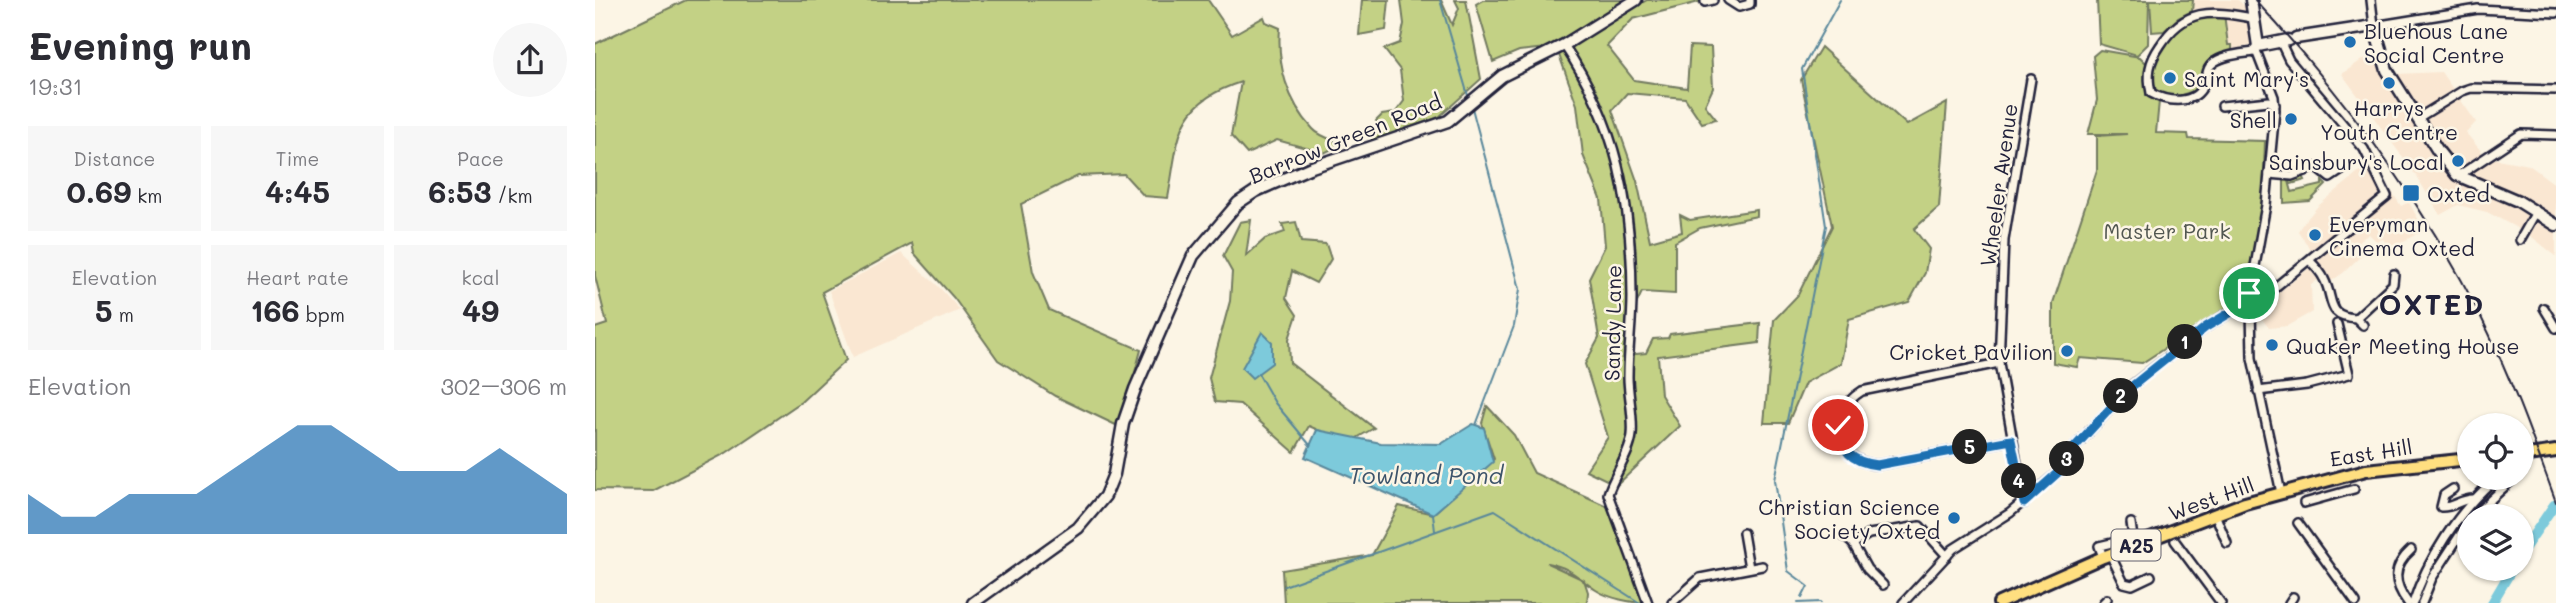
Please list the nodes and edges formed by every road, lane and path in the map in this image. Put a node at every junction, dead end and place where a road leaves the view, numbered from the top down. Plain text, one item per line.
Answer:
1 (1636, 0) edge
2 (1728, 0) edge
3 (1750, 0) edge
4 (2251, 0) edge
5 (2371, 0) edge
6 (2556, 13) edge
7 (2252, 18) junction
8 (2374, 26) junction
9 (2288, 40) junction
10 (1564, 45) junction
11 (2256, 49) junction
12 (2031, 79) dead end
13 (2556, 90) edge
14 (2275, 105) junction
15 (2222, 106) dead end
16 (2418, 118) junction
17 (2556, 135) edge
18 (2342, 170) dead end
19 (2269, 174) junction
20 (2458, 176) junction
21 (2536, 212) junction
22 (2556, 225) edge
23 (2520, 240) dead end
24 (2310, 261) junction
25 (2394, 274) dead end
26 (2251, 293) junction
27 (2259, 299) junction
28 (2248, 306) junction
29 (2544, 308) dead end
30 (2356, 318) junction
31 (2337, 324) dead end
32 (2363, 326) dead end
33 (2556, 328) edge
34 (1999, 363) junction
35 (2258, 391) junction
36 (2011, 440) junction
37 (2556, 451) edge
38 (2534, 454) edge
39 (2457, 460) edge
40 (2324, 479) junction
41 (2354, 489) dead end
42 (2453, 489) dead end
43 (2483, 490) edge
44 (2500, 490) edge
45 (2281, 493) junction
46 (2327, 496) junction
47 (2473, 499) junction
48 (2024, 503) junction
49 (2304, 503) dead end
50 (2485, 504) edge
51 (2215, 514) junction
52 (2131, 523) dead end
53 (2298, 523) dead end
54 (1743, 533) dead end
55 (1844, 536) dead end
56 (2457, 538) edge
57 (2175, 541) dead end
58 (2227, 543) dead end
59 (1853, 544) junction
60 (2411, 550) dead end
61 (2106, 555) junction
62 (1947, 556) junction
63 (1762, 566) dead end
64 (1749, 568) junction
65 (2151, 576) dead end
66 (1883, 580) dead end
67 (2425, 602) edge
68 (974, 603) edge
69 (1648, 603) edge
70 (1672, 603) edge
71 (1903, 603) edge
72 (1999, 603) edge
73 (2221, 603) edge
74 (2356, 603) edge
75 (2408, 603) edge
76 (2413, 603) edge

1 - 10 street, Barrow Green Road
2 - 3 street
4 - 7 street
5 - 8 street
6 - 8 street
7 - 11 street
7 - 11 street
8 - 9 street
8 - 16 street
9 - 11 street
9 - 24 street
10 - 68 street, Barrow Green Road
10 - 69 street, Sandy Lane
11 - 14 street
12 - 34 street, Wheeler Avenue
13 - 16 street
14 - 15 street
14 - 19 street
16 - 20 street
17 - 20 street
18 - 19 street
19 - 26 street
20 - 21 street
21 - 22 street
21 - 23 street
24 - 27 street
24 - 30 street
25 - 30 street
26 - 27 street
26 - 28 street
27 - 28 street
28 - 35 street
28 - 48 street
29 - 33 street
30 - 32 street
31 - 35 street
34 - 36 street, Wheeler Avenue
34 - 36 street
35 - 45 street
36 - 48 street, Wheeler Avenue
37 - 38 main road
39 - 40 main road, East Hill / A25
40 - 45 main road, East Hill / A25
40 - 46 street
41 - 46 street
42 - 47 street
43 - 47 street
44 - 50 street
45 - 51 main road, West Hill / A25
46 - 49 street
47 - 76 street
48 - 62 street
51 - 58 street
51 - 61 main road, West Hill / A25
52 - 61 street
53 - 74 street
54 - 64 street
55 - 59 street
56 - 67 street
57 - 73 street
59 - 62 street
59 - 66 street
60 - 75 street
61 - 65 street
61 - 72 main road, West Hill / A25
62 - 71 street
63 - 64 street
64 - 70 street

